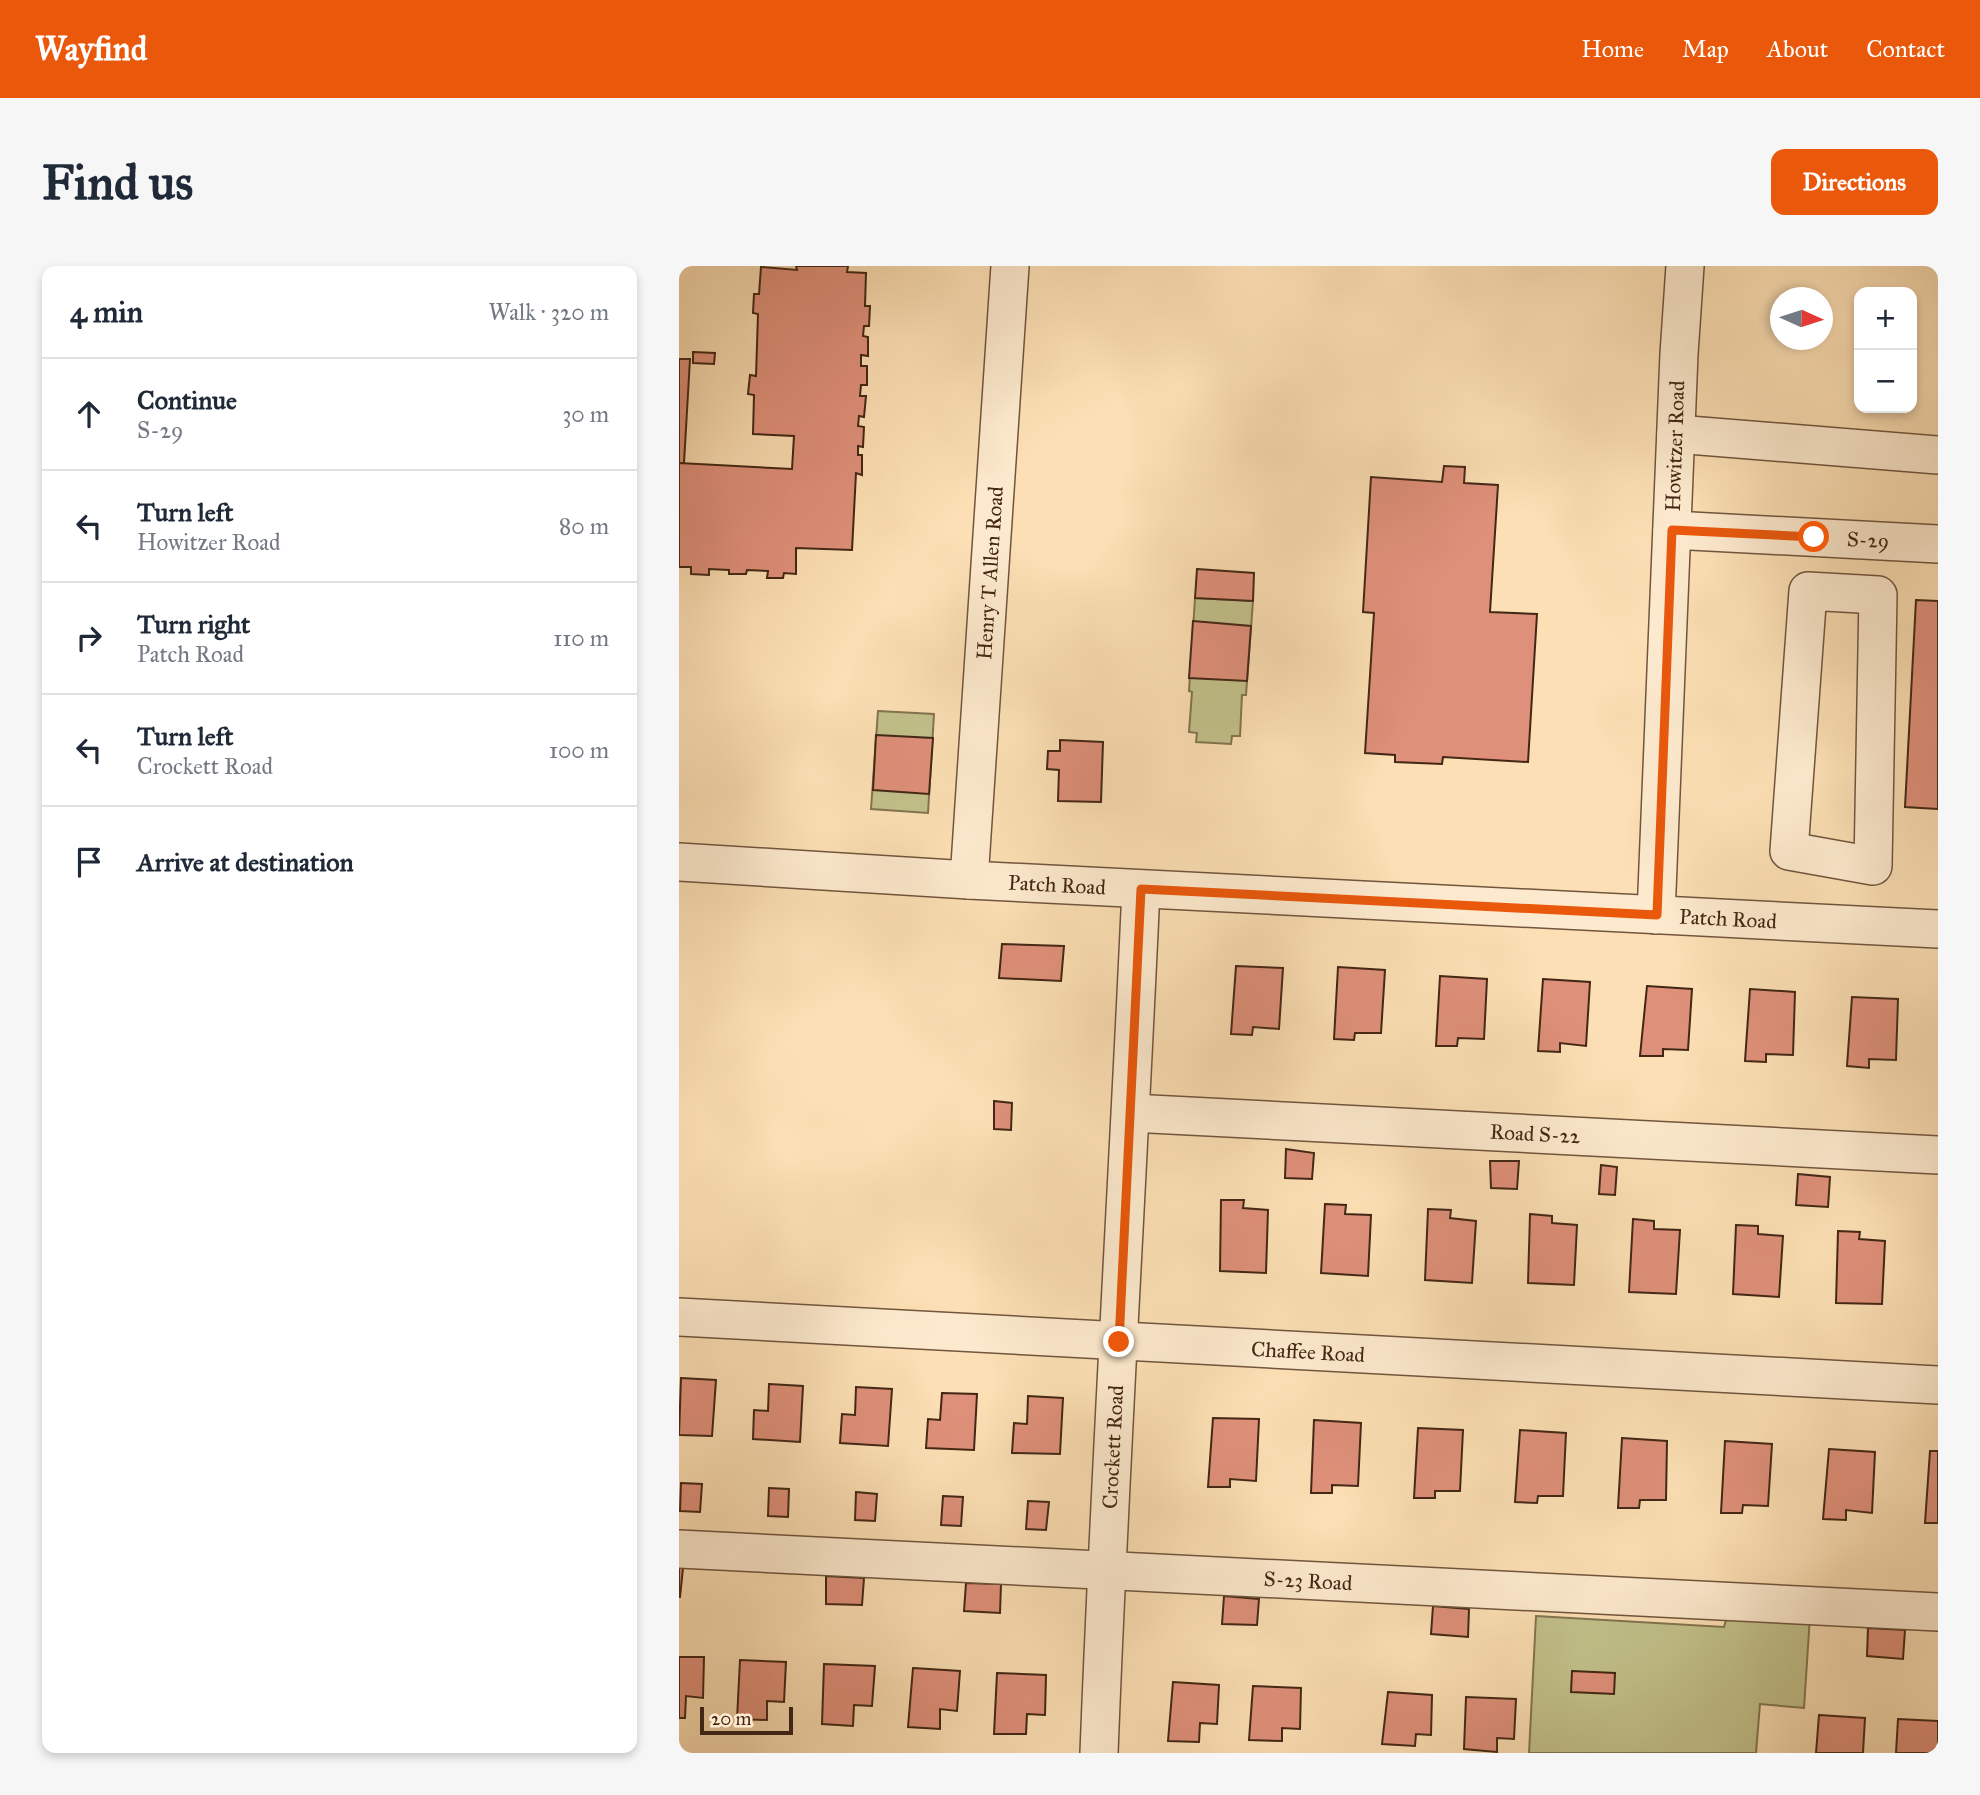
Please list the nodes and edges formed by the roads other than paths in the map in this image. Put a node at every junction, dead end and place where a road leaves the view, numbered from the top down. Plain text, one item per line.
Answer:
1 (1010, 266) edge
2 (1685, 266) edge
3 (1676, 434) junction
4 (1938, 455) edge
5 (1672, 530) junction
6 (1814, 537) junction
7 (1938, 544) edge
8 (1808, 591) junction
9 (679, 862) edge
10 (1873, 866) junction
11 (969, 880) junction
12 (1141, 889) junction
13 (1657, 915) junction
14 (1876, 926) junction
15 (1938, 929) edge
16 (1131, 1112) junction
17 (1938, 1155) edge
18 (679, 1317) edge
19 (1119, 1342) junction
20 (1938, 1385) edge
21 (679, 1549) edge
22 (1106, 1570) junction
23 (1938, 1612) edge
24 (1099, 1753) edge

1 - 11 street, Henry T Allen Road
2 - 3 street, Howitzer Road
3 - 4 street
3 - 5 street, Howitzer Road
5 - 6 street, S-29
5 - 13 street, Howitzer Road
6 - 7 street, S-29
6 - 8 street
8 - 10 street
8 - 10 street
9 - 11 street, Patch Road
10 - 14 street
11 - 12 street, Patch Road
12 - 13 street, Patch Road
12 - 16 street, Crockett Road
13 - 14 street, Patch Road
14 - 15 street, Patch Road
16 - 17 street, Road S-22
16 - 19 street, Crockett Road
18 - 19 street, Chaffee Road
19 - 20 street, Chaffee Road
19 - 22 street, Crockett Road
21 - 22 street, S-23 Road
22 - 23 street, S-23 Road
22 - 24 street, Crockett Road

